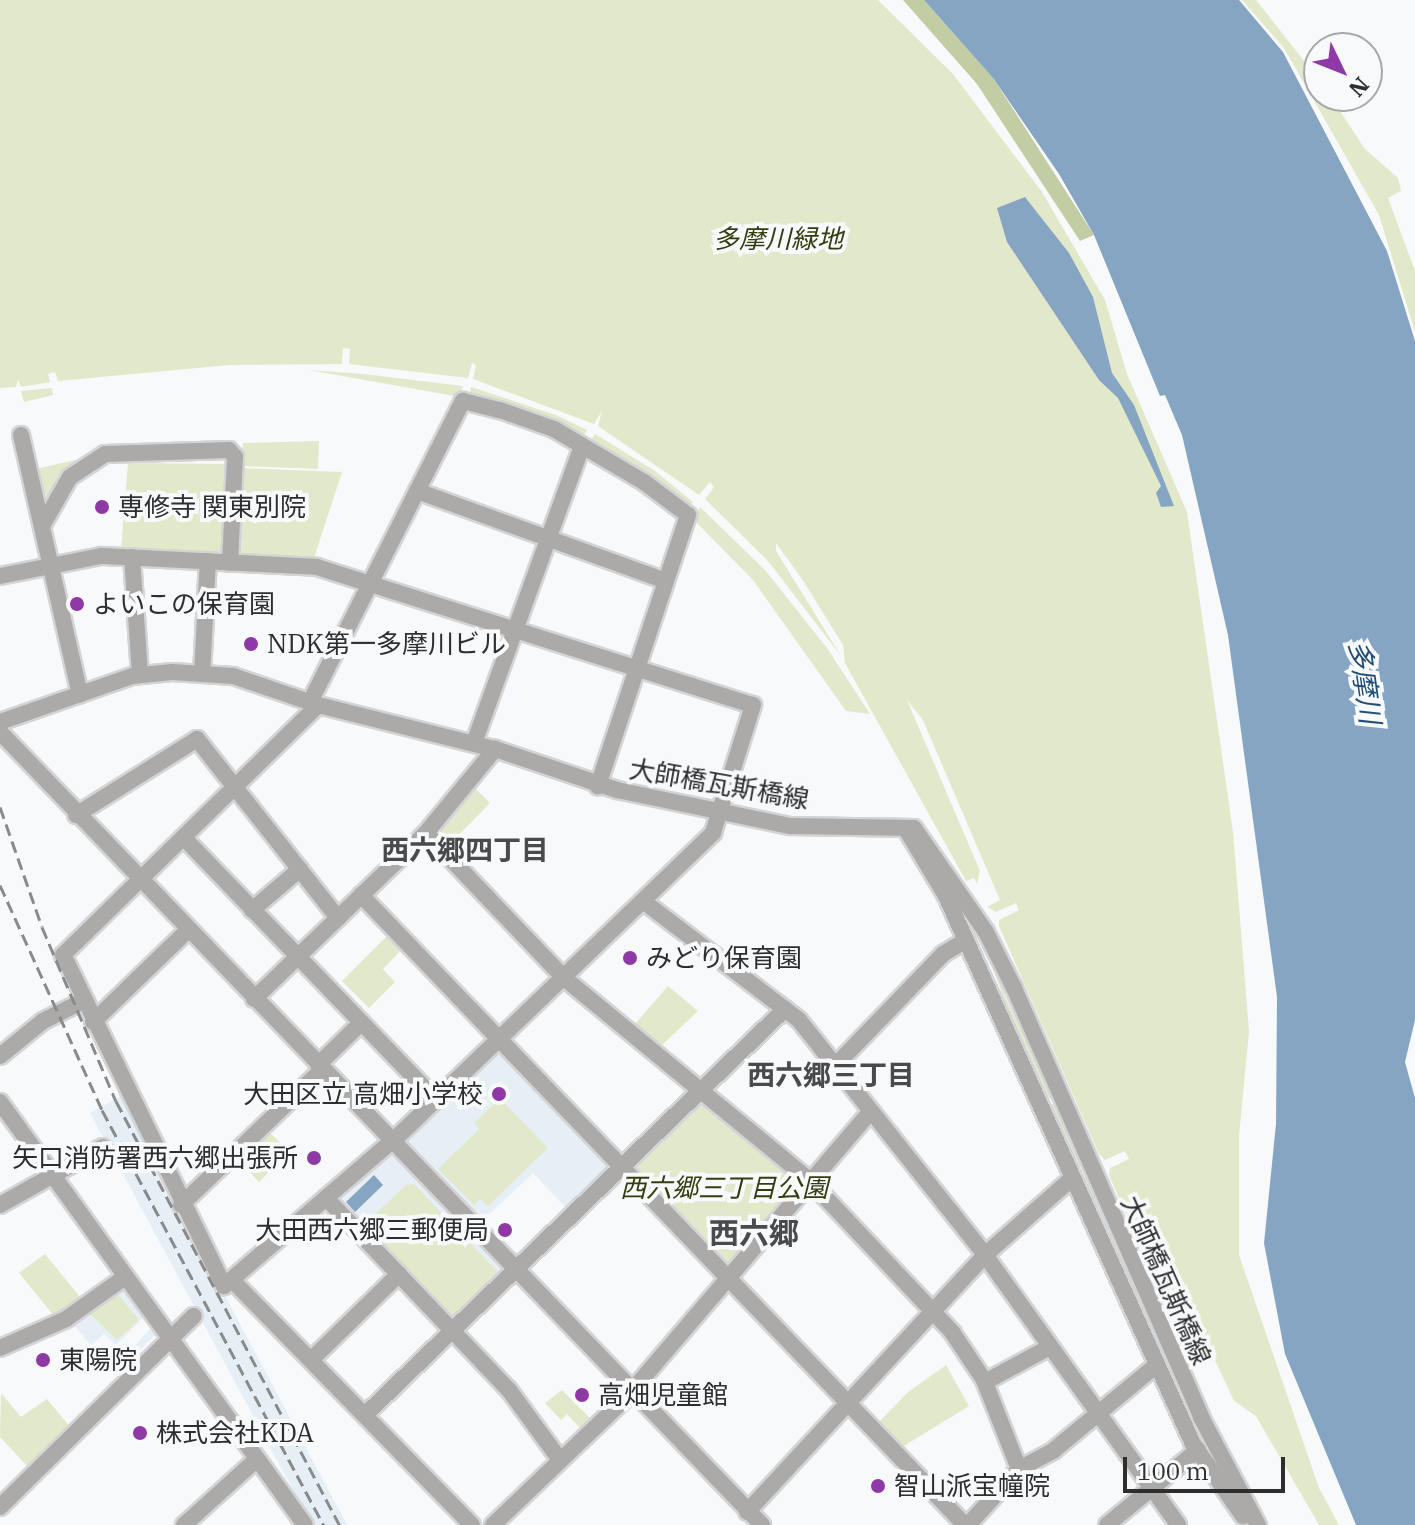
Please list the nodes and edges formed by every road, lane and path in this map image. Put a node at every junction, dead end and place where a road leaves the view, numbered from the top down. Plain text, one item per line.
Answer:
1 (21, 435) dead end
2 (582, 446) junction
3 (417, 491) junction
4 (42, 526) junction
5 (548, 538) junction
6 (132, 557) junction
7 (208, 561) junction
8 (230, 563) junction
9 (50, 566) junction
10 (0, 576) edge
11 (665, 581) junction
12 (370, 584) junction
13 (516, 628) junction
14 (637, 668) junction
15 (140, 674) junction
16 (202, 674) junction
17 (80, 694) junction
18 (314, 704) junction
19 (0, 722) edge
20 (0, 732) edge
21 (474, 743) junction
22 (495, 749) junction
23 (598, 786) junction
24 (238, 788) junction
25 (720, 812) junction
26 (76, 815) junction
27 (905, 827) junction
28 (426, 833) junction
29 (185, 839) junction
30 (300, 869) junction
31 (141, 881) junction
32 (361, 895) junction
33 (643, 901) junction
34 (252, 910) junction
35 (338, 918) junction
36 (188, 930) junction
37 (966, 940) junction
38 (297, 957) junction
39 (563, 977) junction
40 (254, 999) junction
41 (83, 1001) junction
42 (785, 1009) junction
43 (93, 1022) junction
44 (361, 1023) junction
45 (499, 1038) junction
46 (0, 1056) edge
47 (835, 1066) junction
48 (320, 1067) junction
49 (701, 1091) junction
50 (436, 1100) junction
51 (0, 1102) edge
52 (870, 1112) junction
53 (392, 1141) junction
54 (103, 1147) dead end
55 (622, 1168) junction
56 (52, 1176) junction
57 (809, 1180) junction
58 (1070, 1180) junction
59 (326, 1198) junction
60 (0, 1205) edge
61 (181, 1205) junction
62 (985, 1255) junction
63 (514, 1270) junction
64 (399, 1274) junction
65 (125, 1277) junction
66 (728, 1278) junction
67 (232, 1280) junction
68 (931, 1312) junction
69 (194, 1316) dead end
70 (452, 1330) junction
71 (168, 1338) junction
72 (0, 1348) edge
73 (1048, 1348) junction
74 (311, 1360) junction
75 (1155, 1366) junction
76 (1182, 1376) junction
77 (985, 1382) junction
78 (631, 1391) junction
79 (849, 1403) junction
80 (365, 1415) junction
81 (1095, 1415) junction
82 (1198, 1450) junction
83 (257, 1459) junction
84 (560, 1460) junction
85 (1019, 1469) junction
86 (1150, 1490) junction
87 (0, 1507) edge
88 (747, 1512) junction
89 (1257, 1523) edge
90 (184, 1525) edge
91 (305, 1525) edge
92 (472, 1525) edge
93 (493, 1525) edge
94 (762, 1525) edge
95 (966, 1525) edge
96 (1107, 1525) edge
97 (1178, 1525) edge

1 - 4 street
2 - 3 street
2 - 5 street
2 - 11 street
3 - 5 street
3 - 12 street
4 - 8 street
4 - 9 street
5 - 11 street
5 - 13 street
6 - 7 street
6 - 9 street
6 - 15 street
7 - 8 street
7 - 16 street
8 - 12 street
9 - 10 street
9 - 17 street
11 - 14 street
12 - 13 street
12 - 18 street
13 - 14 street
13 - 21 street
14 - 23 street
14 - 25 street
15 - 16 street, 大師橋瓦斯橋線
15 - 17 street, 大師橋瓦斯橋線
16 - 18 street, 大師橋瓦斯橋線
17 - 19 street, 大師橋瓦斯橋線
18 - 21 street, 大師橋瓦斯橋線
18 - 24 street
20 - 26 street
21 - 22 street, 大師橋瓦斯橋線
22 - 23 street, 大師橋瓦斯橋線
22 - 28 street
23 - 25 street, 大師橋瓦斯橋線
24 - 26 street
24 - 29 street
24 - 30 street
25 - 27 street, 大師橋瓦斯橋線
25 - 33 street
26 - 31 street
27 - 37 street
27 - 76 street, 大師橋瓦斯橋線
28 - 32 street
28 - 39 street
29 - 31 street
29 - 34 street
30 - 34 street
30 - 35 street
31 - 36 street
31 - 41 street
32 - 35 street
32 - 45 street
33 - 39 street
33 - 42 street
34 - 38 street
35 - 38 street
36 - 40 street
36 - 43 street
37 - 47 street
37 - 58 street
38 - 40 street
38 - 44 street
39 - 45 street
39 - 49 street
40 - 48 street
41 - 43 street
41 - 46 street
42 - 47 street
42 - 49 street
43 - 61 street
44 - 48 street
44 - 50 street
45 - 50 street
45 - 55 street
47 - 52 street
48 - 53 street
48 - 61 street
49 - 55 street
49 - 57 street
50 - 53 street
51 - 56 street
52 - 57 street
52 - 62 street
53 - 59 street
53 - 63 street
54 - 56 street
55 - 63 street
55 - 66 street
56 - 60 street
56 - 65 street
57 - 66 street
57 - 68 street
58 - 62 street
58 - 75 street
59 - 64 street
59 - 67 street
61 - 67 street
62 - 68 street
62 - 73 street
63 - 70 street
63 - 78 street
64 - 70 street
64 - 74 street
65 - 71 street
65 - 72 street
66 - 78 street
66 - 79 street
67 - 74 street
68 - 77 street
68 - 79 street
69 - 71 street
70 - 80 street
70 - 84 street
71 - 83 street
71 - 87 street
73 - 77 street
73 - 81 street
74 - 80 street
75 - 81 street
75 - 82 street
76 - 82 street
76 - 89 street, 大師橋瓦斯橋線
77 - 85 street
78 - 84 street
78 - 88 street
79 - 88 street
79 - 95 street
80 - 92 street
81 - 85 street
81 - 86 street
82 - 86 street
82 - 89 street
83 - 90 street
83 - 91 street
84 - 93 street
85 - 95 street
86 - 96 street
86 - 97 street
88 - 94 street

